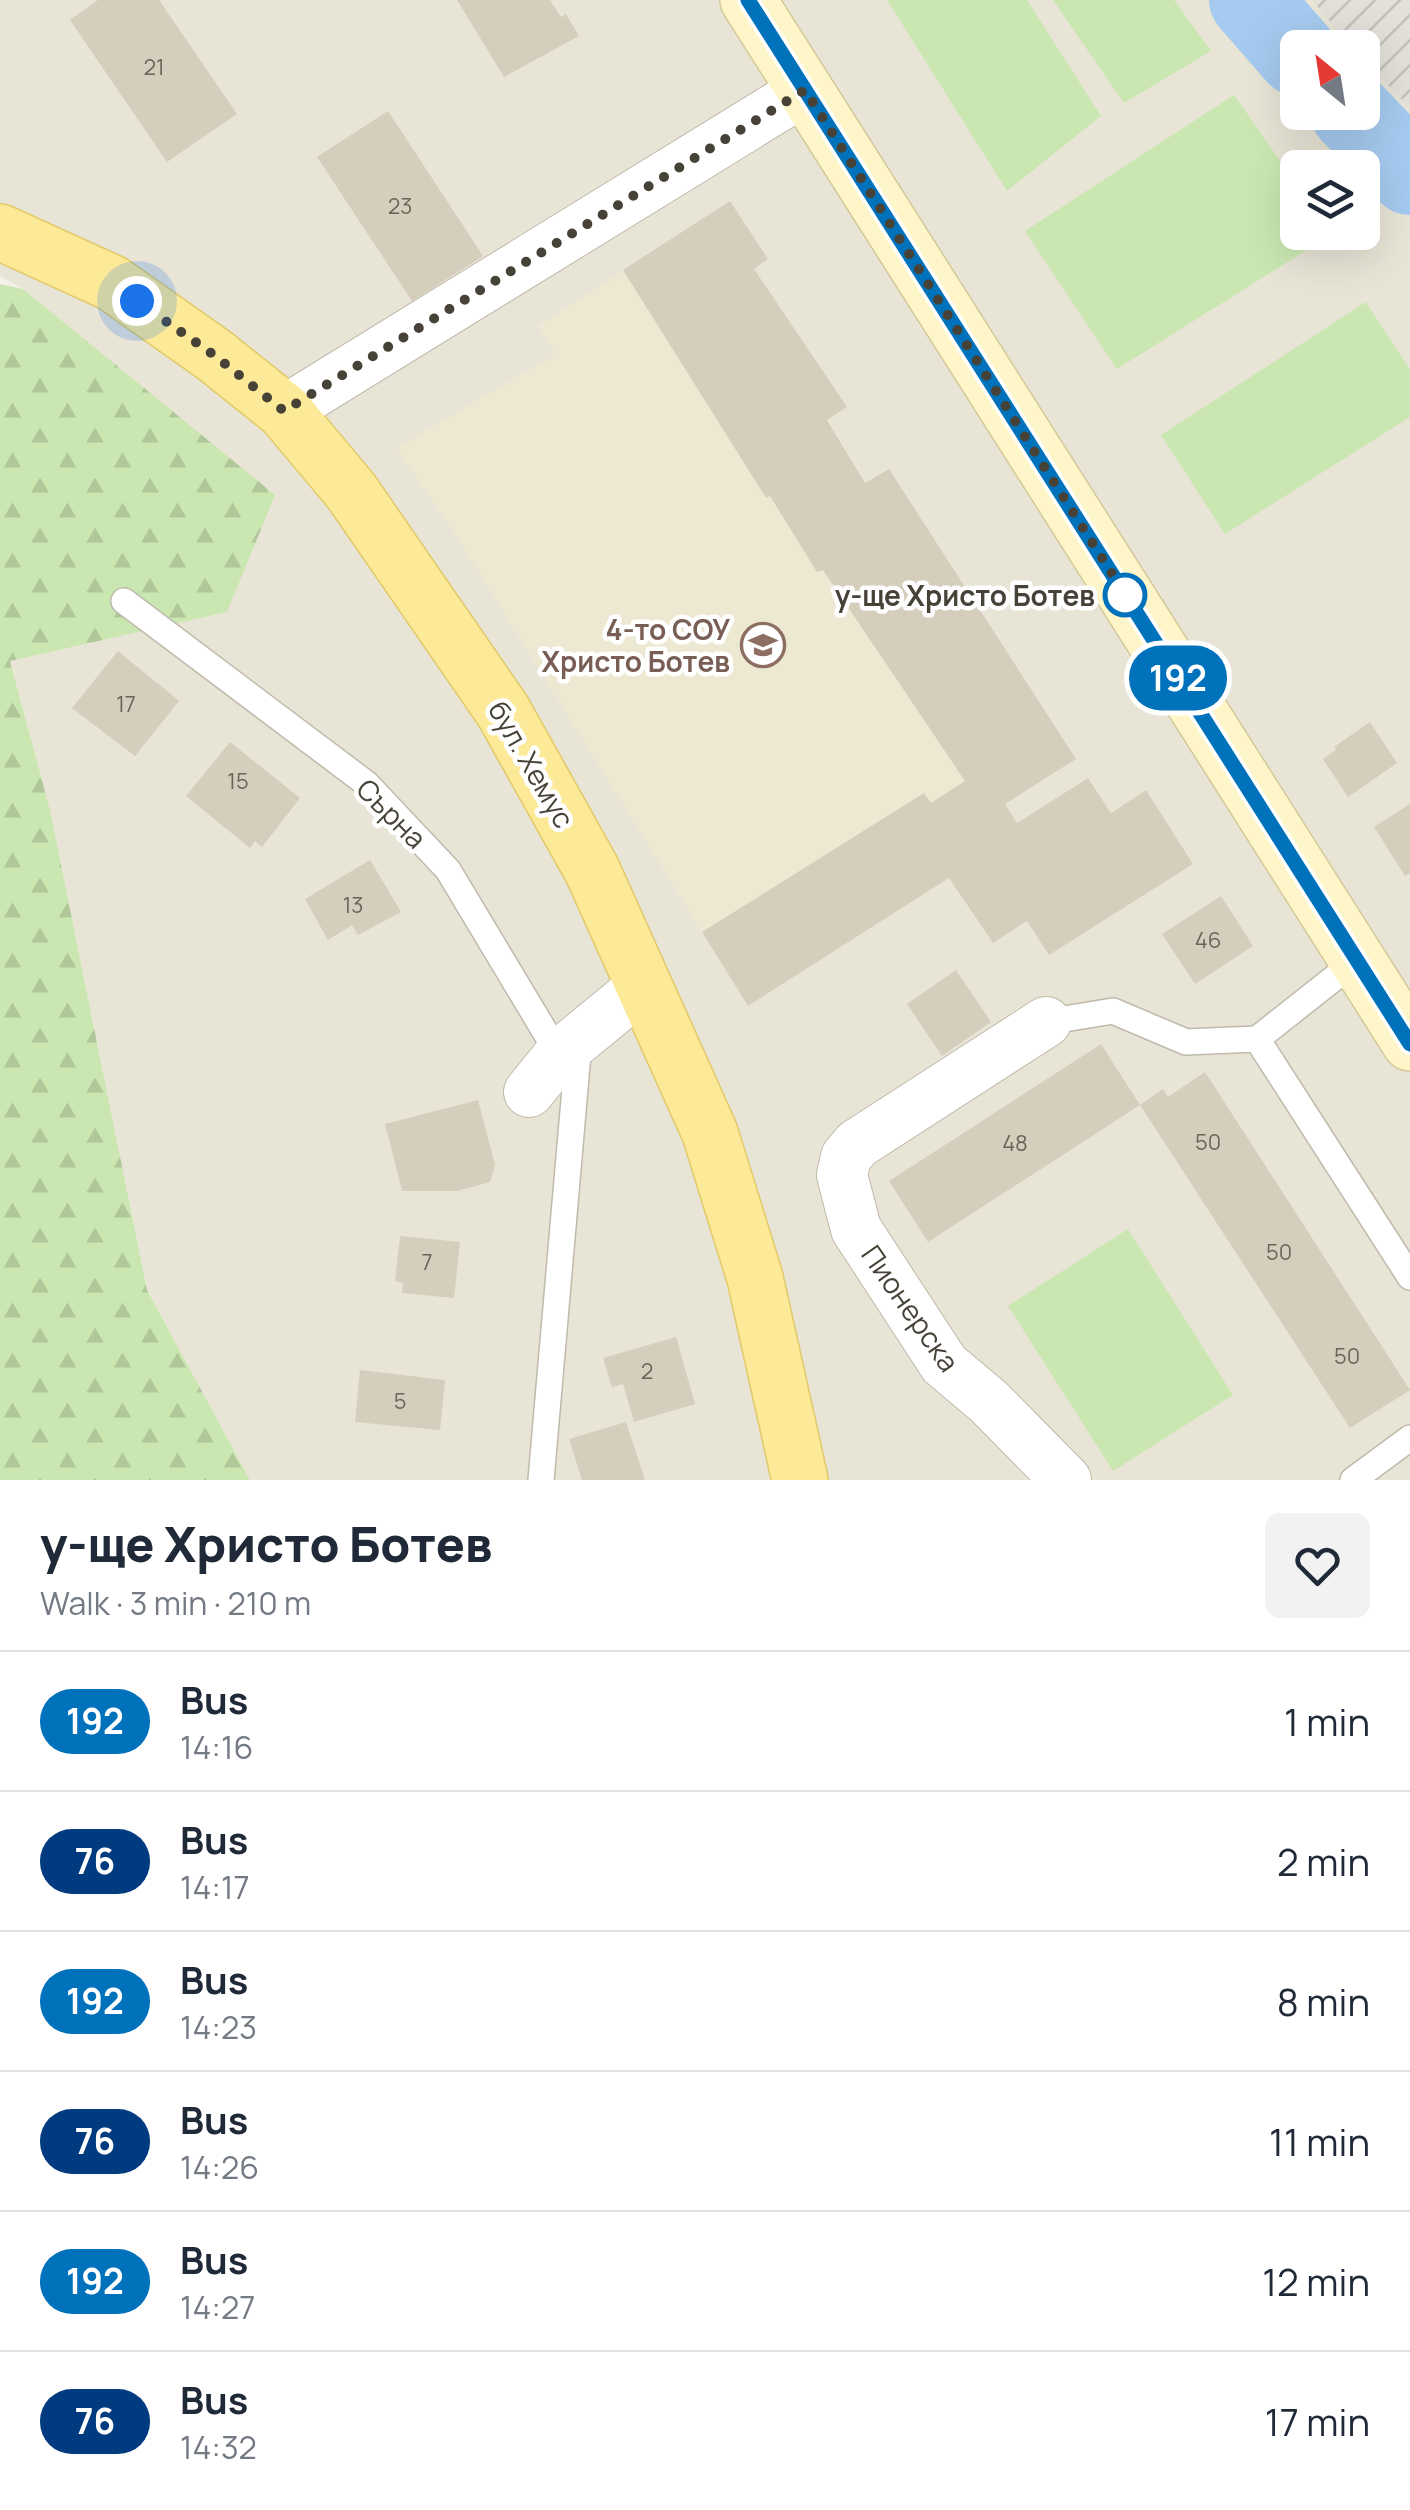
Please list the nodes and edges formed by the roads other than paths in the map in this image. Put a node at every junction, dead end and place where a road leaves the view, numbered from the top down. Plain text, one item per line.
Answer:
1 (748, 0) edge
2 (805, 90) junction
3 (0, 232) edge
4 (284, 411) junction
5 (124, 601) dead end
6 (1357, 960) junction
7 (644, 985) junction
8 (1046, 1022) joint
9 (1257, 1040) junction
10 (1410, 1044) edge
11 (556, 1061) junction
12 (1410, 1276) edge
13 (1410, 1438) edge
14 (541, 1480) edge
15 (800, 1480) edge
16 (1066, 1480) edge
17 (1354, 1480) edge

1 - 2 main road
2 - 4 street
2 - 6 main road
3 - 4 main road, бул. Хемус
4 - 7 main road, бул. Хемус
5 - 11 lane, Сърна
6 - 9 lane
6 - 10 main road
7 - 11 street
7 - 15 main road, бул. Хемус
8 - 9 lane
8 - 16 street, Пионерска
9 - 12 lane
11 - 14 lane
13 - 17 lane

